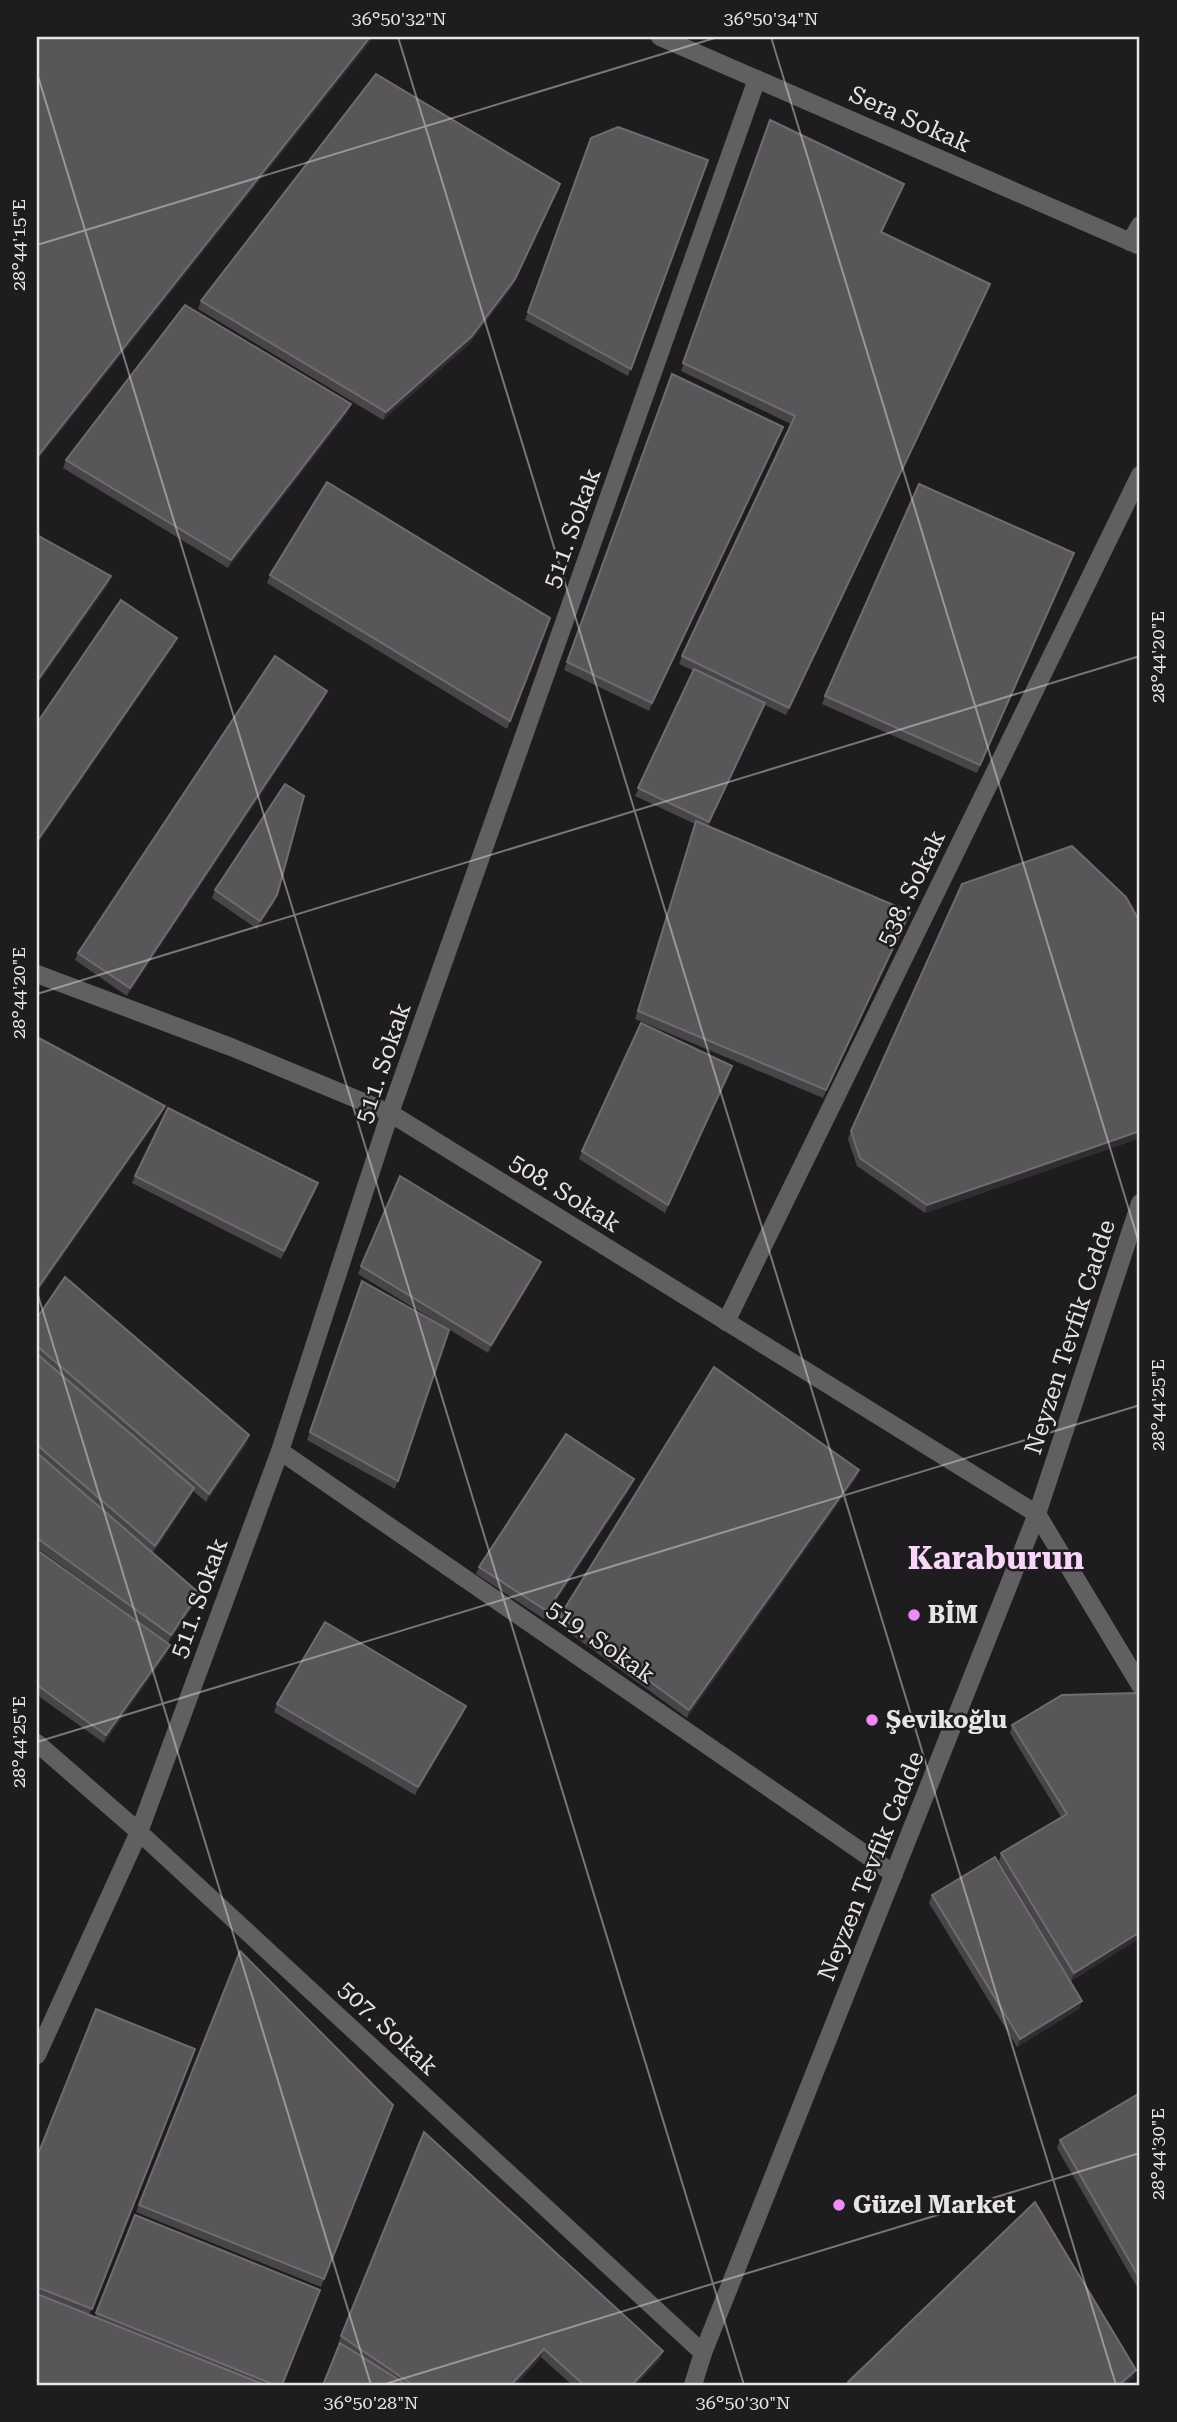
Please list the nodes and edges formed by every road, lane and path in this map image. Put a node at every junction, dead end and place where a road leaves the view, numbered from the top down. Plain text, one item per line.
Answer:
1 (660, 37) edge
2 (757, 79) junction
3 (1140, 225) edge
4 (1135, 244) edge
5 (1140, 475) edge
6 (37, 974) edge
7 (390, 1113) junction
8 (1140, 1203) edge
9 (726, 1322) junction
10 (281, 1451) junction
11 (1037, 1514) junction
12 (1140, 1685) edge
13 (37, 1743) edge
14 (139, 1832) junction
15 (894, 1874) junction
16 (37, 2055) edge
17 (703, 2353) junction
18 (693, 2385) edge

1 - 2 street, Sera Sokak
2 - 4 street, Sera Sokak
2 - 7 street, 511. Sokak
3 - 4 street
5 - 9 street, 538. Sokak
6 - 7 street, 508. Sokak
7 - 9 street, 508. Sokak
7 - 10 street, 511. Sokak
8 - 11 street, Neyzen Tevfik Cadde
9 - 11 street, 508. Sokak
10 - 14 street, 511. Sokak
10 - 15 street, 519. Sokak
11 - 12 street
11 - 15 street, Neyzen Tevfik Cadde
13 - 14 street, 507. Sokak
14 - 16 street, 511. Sokak
14 - 17 street, 507. Sokak
15 - 17 street, Neyzen Tevfik Cadde
17 - 18 street, Neyzen Tevfik Cadde

